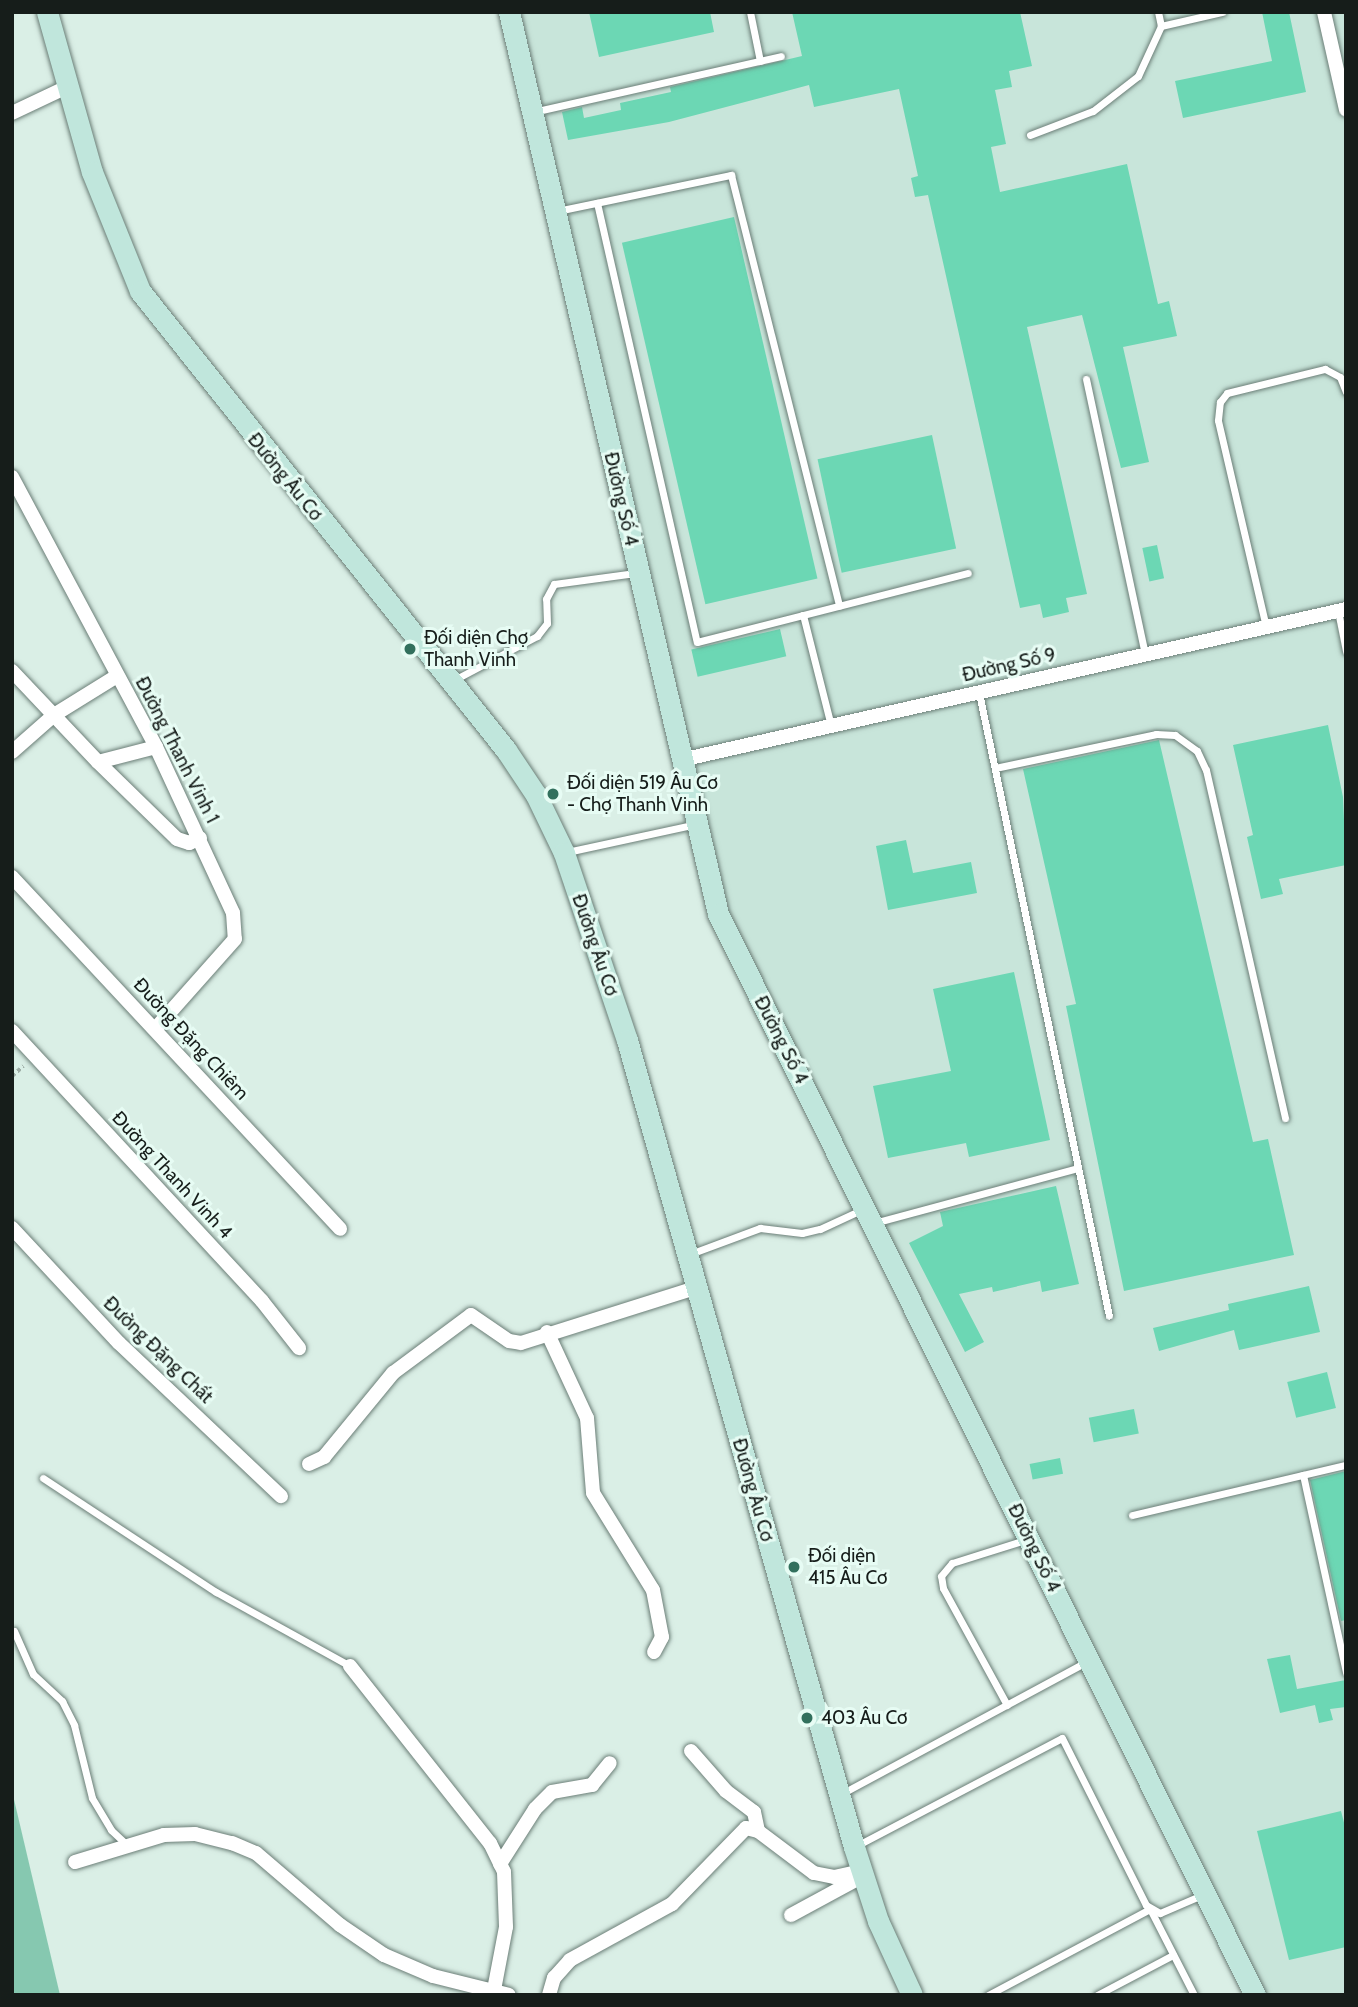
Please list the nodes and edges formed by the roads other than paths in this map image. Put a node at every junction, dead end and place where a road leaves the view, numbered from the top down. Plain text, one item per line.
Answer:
1 (47, 12) edge
2 (509, 12) edge
3 (750, 12) edge
4 (1158, 12) edge
5 (1222, 12) edge
6 (1324, 12) edge
7 (1161, 26) junction
8 (781, 56) dead end
9 (760, 61) junction
10 (65, 89) junction
11 (1345, 106) edge
12 (532, 112) junction
13 (12, 113) edge
14 (1030, 135) dead end
15 (597, 203) junction
16 (555, 211) junction
17 (1086, 379) dead end
18 (1346, 392) edge
19 (13, 479) edge
20 (638, 573) junction
21 (968, 573) dead end
22 (839, 606) junction
23 (1342, 610) edge
24 (803, 615) junction
25 (1266, 627) junction
26 (1346, 651) edge
27 (1145, 655) junction
28 (12, 671) edge
29 (117, 677) junction
30 (451, 682) junction
31 (979, 692) junction
32 (54, 715) junction
33 (831, 726) junction
34 (156, 747) junction
35 (12, 752) edge
36 (681, 760) junction
37 (98, 762) junction
38 (995, 768) junction
39 (696, 824) junction
40 (200, 838) junction
41 (564, 853) junction
42 (12, 877) edge
43 (155, 1029) junction
44 (12, 1031) edge
45 (1285, 1118) dead end
46 (1078, 1168) junction
47 (869, 1216) junction
48 (12, 1228) edge
49 (340, 1229) dead end
50 (686, 1255) junction
51 (695, 1288) junction
52 (1109, 1316) dead end
53 (547, 1332) junction
54 (299, 1348) dead end
55 (309, 1464) dead end
56 (1346, 1465) edge
57 (1303, 1475) junction
58 (43, 1478) dead end
59 (281, 1496) dead end
60 (1132, 1515) dead end
61 (1029, 1539) junction
62 (14, 1631) edge
63 (654, 1652) dead end
64 (1089, 1660) junction
65 (350, 1665) joint
66 (1346, 1672) edge
67 (1007, 1704) junction
68 (691, 1751) dead end
69 (610, 1763) dead end
70 (840, 1794) junction
71 (758, 1831) junction
72 (127, 1845) junction
73 (854, 1847) junction
74 (75, 1862) dead end
75 (500, 1864) junction
76 (862, 1873) junction
77 (1205, 1894) junction
78 (1150, 1909) junction
79 (791, 1915) dead end
80 (1172, 1955) junction
81 (504, 1993) edge
82 (549, 1995) edge
83 (912, 1995) edge
84 (988, 1995) edge
85 (1097, 1995) edge
86 (1194, 1995) edge
87 (1255, 1995) edge

1 - 10 main road, Đường Âu Cơ
2 - 12 main road, Đường Số 4
3 - 9 lane
4 - 7 lane
5 - 7 lane
6 - 11 street
7 - 14 lane
8 - 9 lane
9 - 12 lane
10 - 13 street
10 - 30 main road, Đường Âu Cơ
12 - 16 main road, Đường Số 4
15 - 16 lane
15 - 22 lane
15 - 24 lane
16 - 20 main road, Đường Số 4
17 - 27 lane
18 - 25 lane
19 - 29 street, Đường Thanh Vinh 1
20 - 30 lane
20 - 36 main road, Đường Số 4
21 - 22 lane
22 - 24 lane
23 - 25 street, Đường Số 9
23 - 26 lane
24 - 33 lane
25 - 27 street, Đường Số 9
27 - 31 street, Đường Số 9
28 - 32 street
29 - 32 street
29 - 34 street, Đường Thanh Vinh 1
30 - 41 main road, Đường Âu Cơ
31 - 33 street, Đường Số 9
31 - 38 lane
32 - 35 street
32 - 37 street
33 - 36 street, Đường Số 9
34 - 37 street
34 - 40 street, Đường Thanh Vinh 1
36 - 39 main road, Đường Số 4
37 - 40 street
38 - 45 lane
38 - 46 lane
39 - 41 lane
39 - 47 main road, Đường Số 4
40 - 43 street, Đường Thanh Vinh 1
41 - 50 main road, Đường Âu Cơ
42 - 43 street, Đường Đặng Chiêm
43 - 49 street, Đường Đặng Chiêm
44 - 54 street, Đường Thanh Vinh 4
46 - 47 lane
46 - 52 lane
47 - 50 lane
47 - 61 main road, Đường Số 4
48 - 59 street, Đường Đặng Chất
50 - 51 main road, Đường Âu Cơ
51 - 53 street
51 - 70 main road, Đường Âu Cơ
53 - 55 street
53 - 63 street
56 - 57 lane
57 - 60 lane
57 - 66 lane
58 - 65 lane
61 - 64 main road, Đường Số 4
61 - 67 lane
62 - 72 lane
64 - 67 lane
64 - 77 main road, Đường Số 4
65 - 75 street
67 - 70 lane
68 - 71 street
69 - 75 street
70 - 73 main road, Đường Âu Cơ
71 - 76 street
71 - 82 street
72 - 74 street
72 - 81 street
73 - 76 main road, Đường Âu Cơ
73 - 78 lane
75 - 81 street
76 - 79 street
76 - 83 main road, Đường Âu Cơ
77 - 78 lane
77 - 87 main road, Đường Số 4
78 - 80 lane
78 - 84 lane
80 - 85 lane
80 - 86 lane

